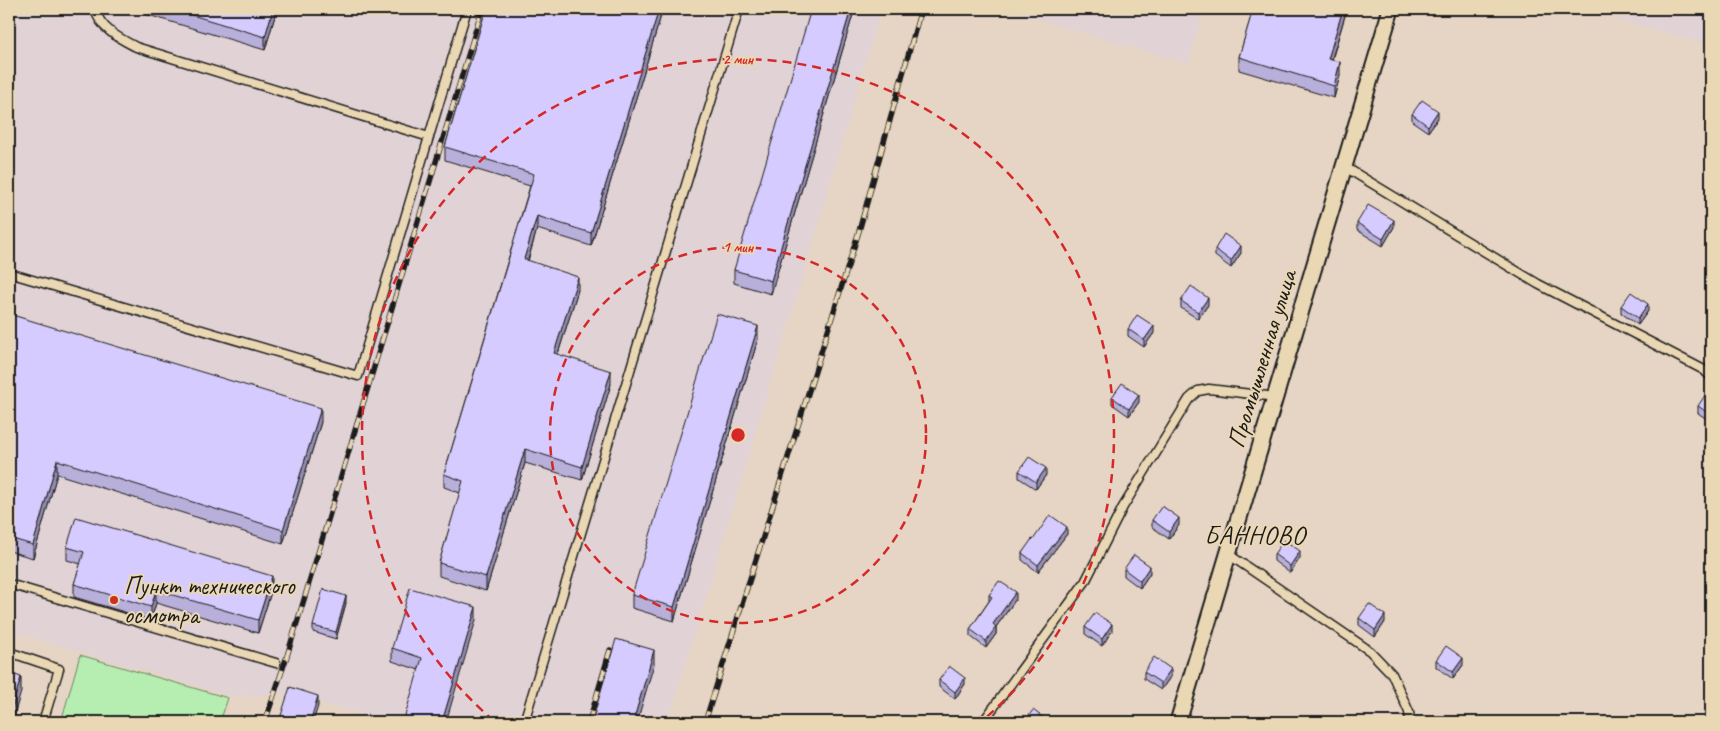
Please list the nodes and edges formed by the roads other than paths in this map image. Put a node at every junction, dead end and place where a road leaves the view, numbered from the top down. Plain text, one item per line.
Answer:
1 (95, 9) edge
2 (467, 9) edge
3 (739, 9) edge
4 (1391, 9) edge
5 (429, 137) junction
6 (1345, 167) junction
7 (9, 273) edge
8 (1711, 377) edge
9 (1276, 397) junction
10 (1228, 554) junction
11 (9, 584) edge
12 (9, 652) edge
13 (276, 663) dead end
14 (43, 722) edge
15 (524, 722) edge
16 (983, 722) edge
17 (1178, 722) edge
18 (1410, 722) edge

1 - 5 lane
2 - 5 lane
3 - 15 lane
4 - 6 street, Промышленная улица
5 - 7 lane
6 - 8 lane
6 - 9 street, Промышленная улица
9 - 10 street, Промышленная улица
9 - 16 lane
10 - 17 street, Промышленная улица
10 - 18 lane
11 - 13 lane
12 - 14 lane

